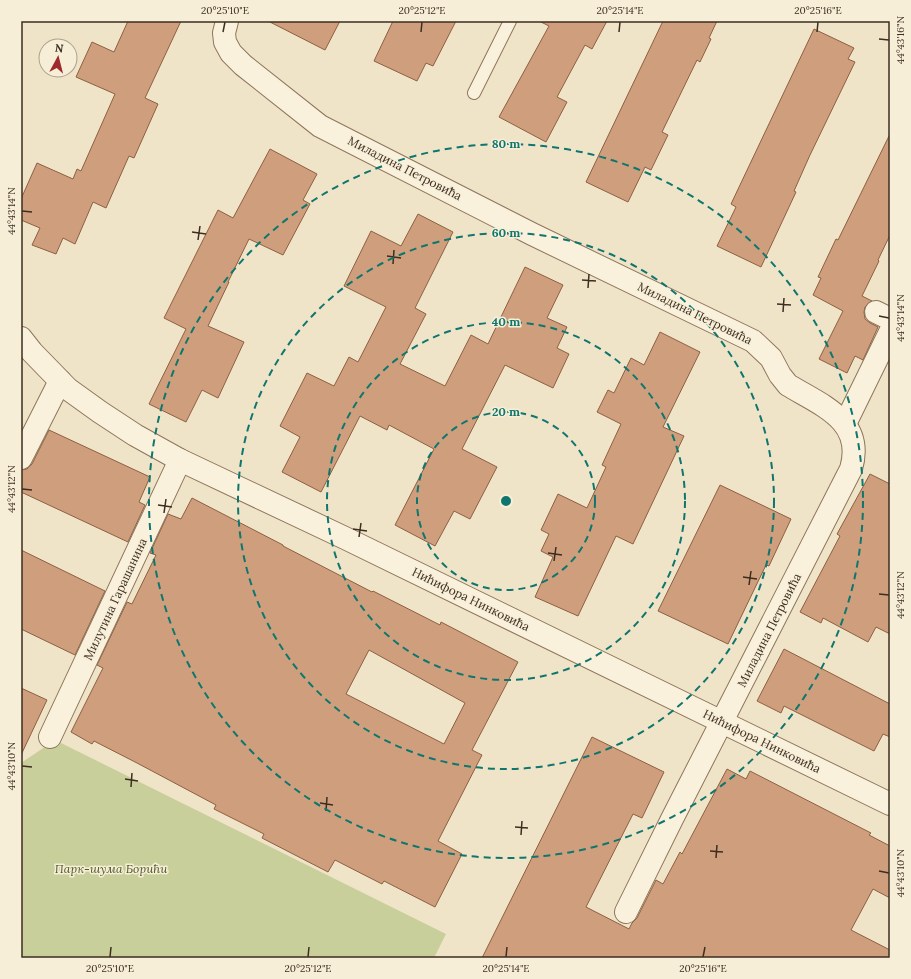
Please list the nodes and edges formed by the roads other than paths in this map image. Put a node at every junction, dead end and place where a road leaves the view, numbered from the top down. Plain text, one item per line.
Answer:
1 (227, 21) edge
2 (510, 21) edge
3 (474, 94) dead end
4 (890, 332) edge
5 (21, 338) edge
6 (60, 381) junction
7 (845, 424) junction
8 (21, 458) edge
9 (180, 460) junction
10 (722, 722) junction
11 (50, 737) dead end
12 (890, 804) edge
13 (626, 912) dead end

1 - 7 street, Миладина Петровића
2 - 3 lane
4 - 7 street
5 - 6 street, Нићифора Нинковића
6 - 8 street
6 - 9 street, Нићифора Нинковића
7 - 10 street, Миладина Петровића
9 - 10 street, Нићифора Нинковића
9 - 11 street, Милутина Гарашанина
10 - 12 street, Нићифора Нинковића
10 - 13 street, Миладина Петровића

